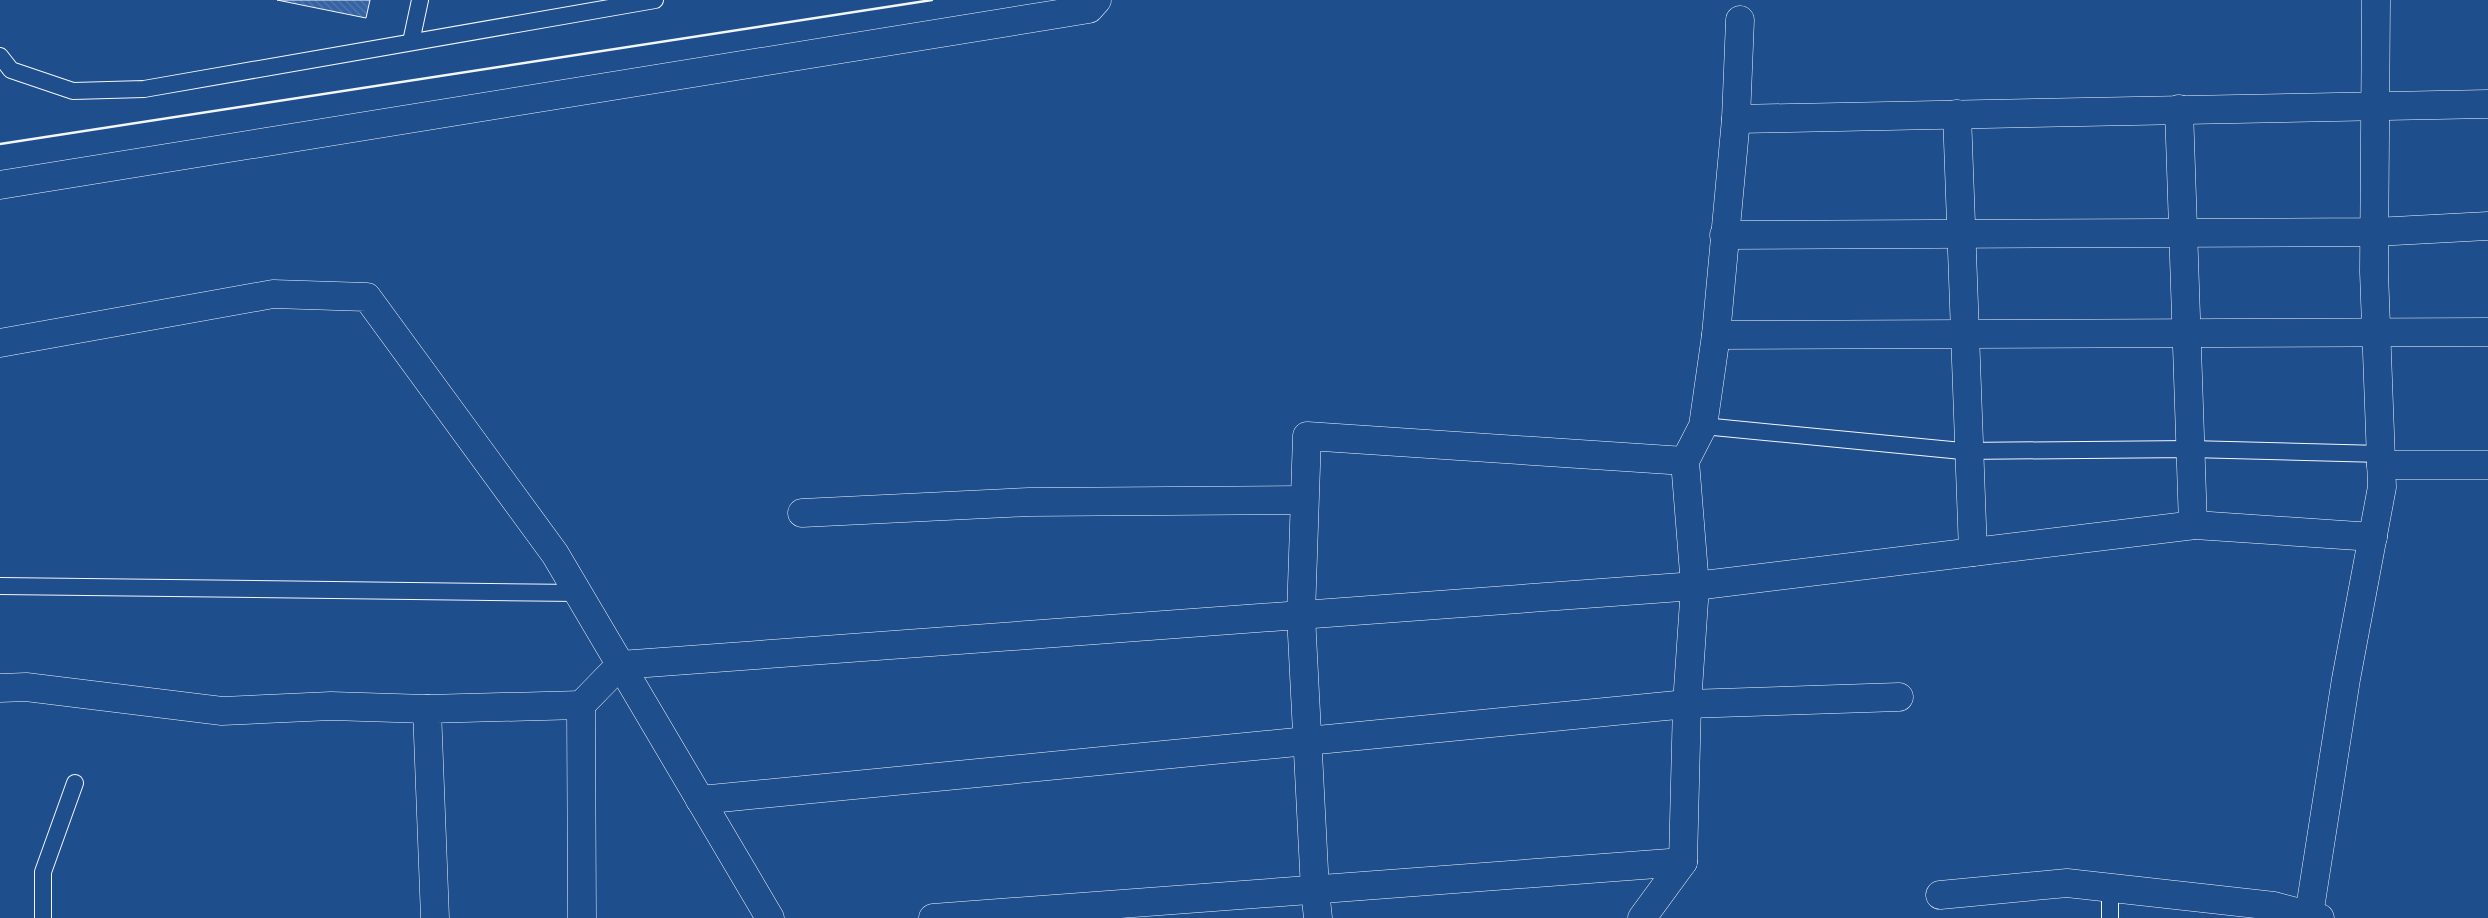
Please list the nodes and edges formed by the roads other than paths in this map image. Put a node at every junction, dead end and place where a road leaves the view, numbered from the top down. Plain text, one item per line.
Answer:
1 (420, 0) edge
2 (655, 0) edge
3 (1097, 0) edge
4 (2376, 0) edge
5 (1740, 20) dead end
6 (411, 42) junction
7 (0, 56) edge
8 (2488, 104) edge
9 (2376, 106) junction
10 (2179, 110) junction
11 (1957, 114) junction
12 (1736, 120) junction
13 (0, 185) edge
14 (2488, 226) edge
15 (2183, 232) junction
16 (2375, 232) junction
17 (1962, 234) junction
18 (1724, 235) junction
19 (2488, 332) edge
20 (2186, 333) junction
21 (2376, 333) junction
22 (1965, 334) junction
23 (1716, 335) junction
24 (0, 343) edge
25 (1703, 426) junction
26 (2190, 449) junction
27 (1970, 452) junction
28 (2381, 459) junction
29 (1686, 461) junction
30 (2488, 465) edge
31 (1304, 500) junction
32 (802, 513) dead end
33 (2193, 525) junction
34 (2372, 537) junction
35 (1973, 552) junction
36 (0, 586) edge
37 (1695, 586) junction
38 (578, 593) junction
39 (1301, 614) junction
40 (620, 665) junction
41 (0, 688) edge
42 (1899, 696) dead end
43 (1687, 704) junction
44 (581, 705) junction
45 (427, 709) junction
46 (1307, 741) junction
47 (75, 784) dead end
48 (700, 800) junction
49 (1683, 862) junction
50 (2110, 888) junction
51 (1315, 890) junction
52 (1940, 896) dead end
53 (2237, 910) edge
54 (2314, 917) edge
55 (43, 918) edge
56 (435, 918) edge
57 (582, 918) edge
58 (770, 918) edge
59 (933, 918) edge
60 (1318, 918) edge
61 (1642, 918) edge
62 (2110, 918) edge

1 - 6 lane
2 - 6 lane
3 - 13 street
4 - 9 street
5 - 12 street
6 - 7 lane
8 - 9 street
9 - 10 street
9 - 16 street
10 - 11 street
10 - 15 street
11 - 12 street
11 - 17 street
12 - 18 street
14 - 16 street
15 - 16 street
15 - 17 street
15 - 20 street
16 - 21 street
17 - 18 street
17 - 22 street
18 - 23 street
19 - 21 street
20 - 21 street
20 - 22 street
20 - 26 street
21 - 28 street
22 - 23 street
22 - 27 street
23 - 25 street
24 - 38 street
25 - 27 lane
25 - 29 street
26 - 27 lane
26 - 28 lane
26 - 33 street
27 - 35 street
28 - 30 street
28 - 34 street
29 - 31 street
29 - 37 street
31 - 32 street
31 - 39 street
33 - 34 street
33 - 35 street
34 - 54 street
35 - 37 street
36 - 38 lane
37 - 39 street
37 - 43 street
38 - 40 street
39 - 40 street
39 - 46 street
40 - 44 street
40 - 48 street
41 - 45 street
42 - 43 street
43 - 46 street
43 - 49 street
44 - 45 street
44 - 57 street
45 - 56 street
46 - 48 street
46 - 51 street
47 - 55 lane
48 - 58 street
49 - 51 street
49 - 61 street
50 - 52 street
50 - 53 street
50 - 62 lane
51 - 59 street
51 - 60 street
53 - 54 street

